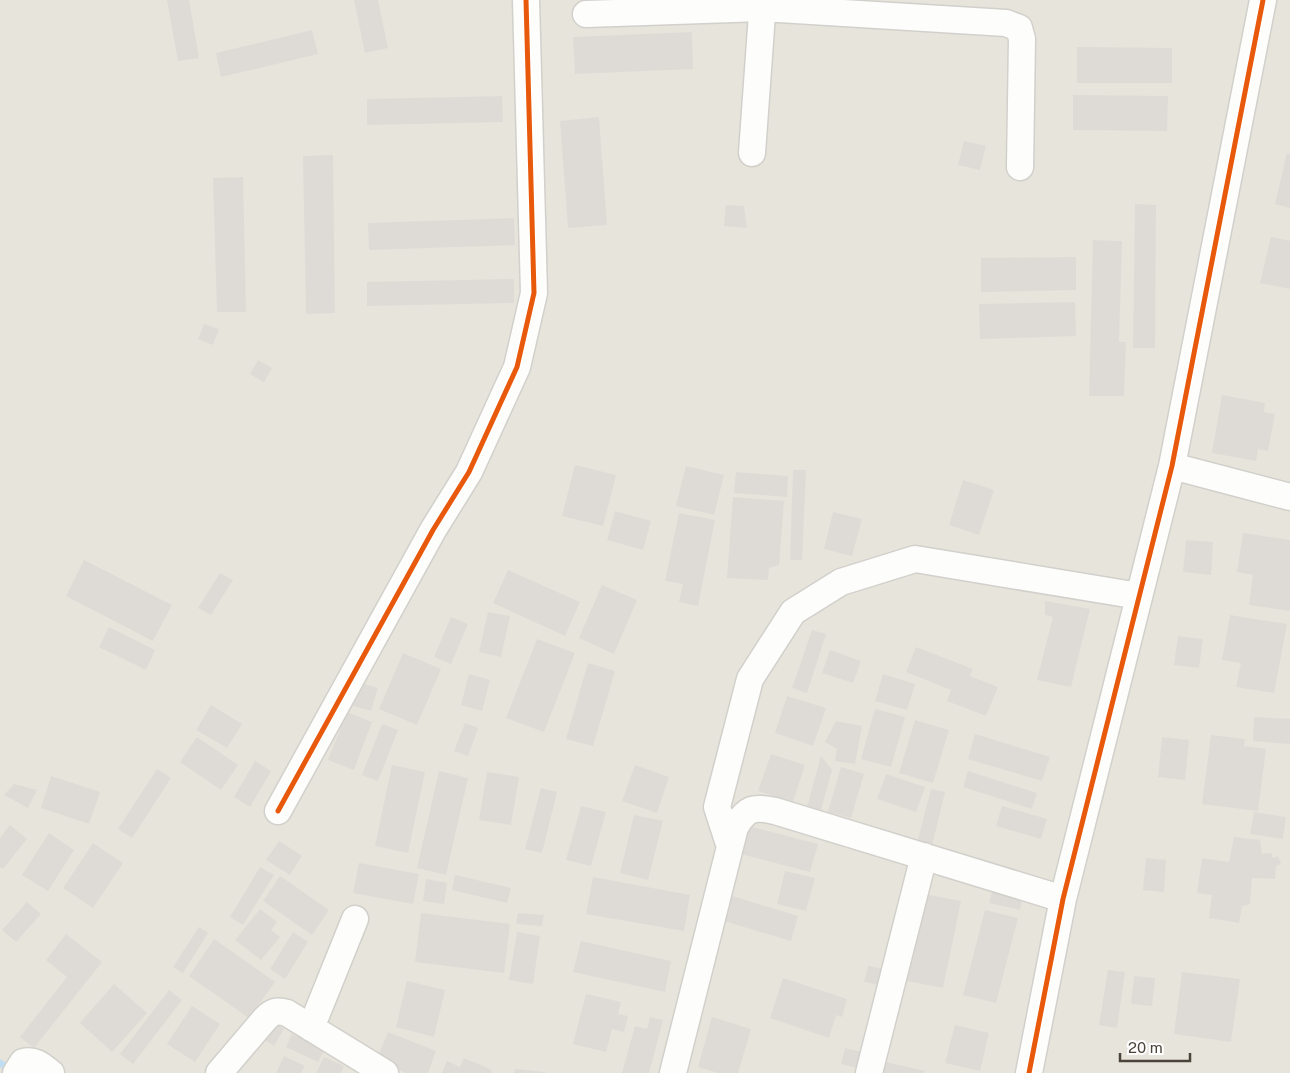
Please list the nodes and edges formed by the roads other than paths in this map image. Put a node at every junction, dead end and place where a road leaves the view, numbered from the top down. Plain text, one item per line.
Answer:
1 (526, 0) edge
2 (1263, 0) edge
3 (762, 4) edge
4 (586, 14) dead end
5 (752, 152) dead end
6 (1020, 167) dead end
7 (1172, 466) junction
8 (1290, 497) edge
9 (1139, 596) junction
10 (278, 811) dead end
11 (730, 847) junction
12 (924, 856) junction
13 (1063, 899) junction
14 (355, 919) dead end
15 (311, 1028) junction
16 (19, 1068) edge
17 (52, 1073) edge
18 (219, 1073) edge
19 (385, 1073) edge
20 (673, 1073) edge
21 (869, 1073) edge
22 (1029, 1073) edge

1 - 10 street
2 - 7 street
3 - 4 street
3 - 5 street
3 - 6 street
7 - 8 street
7 - 9 street
9 - 11 street
9 - 13 street
11 - 12 street
11 - 20 street
12 - 13 street
12 - 21 street
13 - 22 street
14 - 15 street
15 - 18 street
15 - 19 street
16 - 17 street

